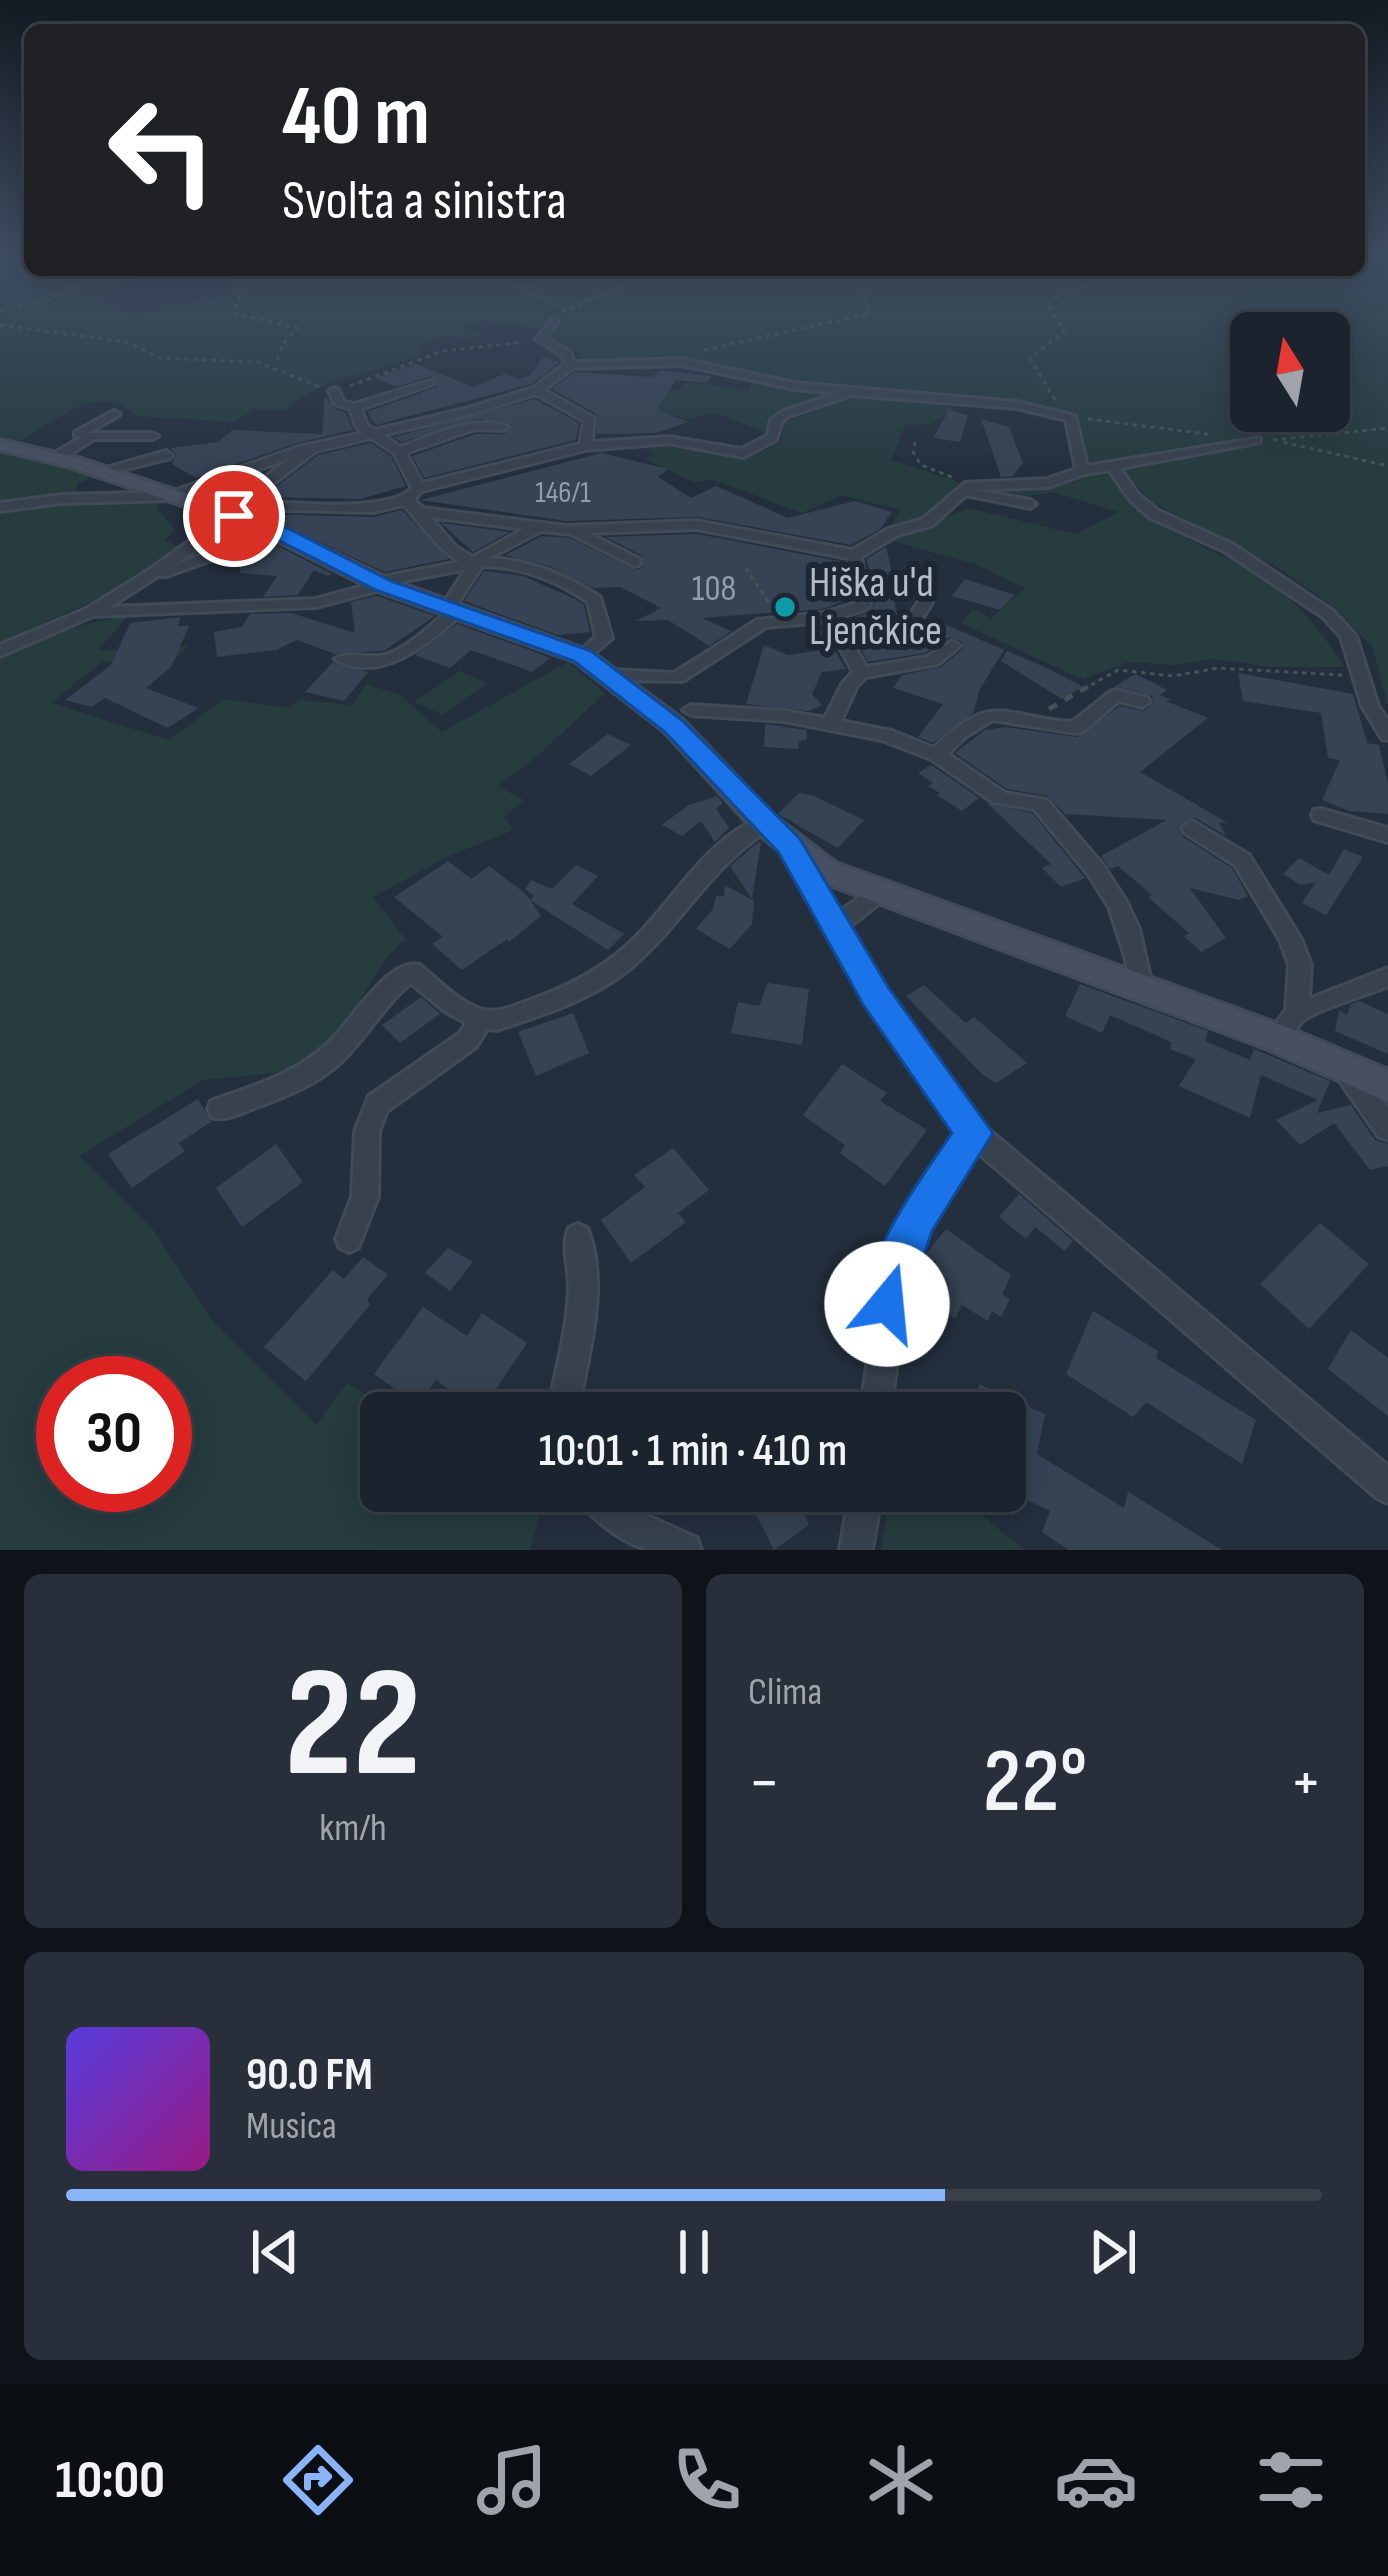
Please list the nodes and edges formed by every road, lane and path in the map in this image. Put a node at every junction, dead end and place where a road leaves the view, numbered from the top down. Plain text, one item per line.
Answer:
1 (10, 326) edge
2 (288, 326) edge
3 (550, 326) edge
4 (813, 326) edge
5 (1061, 326) edge
6 (541, 339) junction
7 (689, 354) dead end
8 (274, 365) junction
9 (570, 365) junction
10 (429, 382) dead end
11 (537, 390) junction
12 (334, 391) junction
13 (851, 392) junction
14 (355, 407) junction
15 (114, 414) dead end
16 (1071, 418) junction
17 (502, 427) dead end
18 (1388, 428) edge
19 (371, 432) junction
20 (152, 436) dead end
21 (1256, 440) junction
22 (1280, 441) junction
23 (916, 442) dead end
24 (0, 445) edge
25 (585, 446) junction
26 (312, 448) junction
27 (399, 451) junction
28 (50, 455) junction
29 (166, 455) dead end
30 (1388, 466) edge
31 (1113, 467) junction
32 (102, 471) junction
33 (1082, 471) junction
34 (418, 488) junction
35 (966, 488) junction
36 (172, 496) junction
37 (407, 501) junction
38 (1030, 504) dead end
39 (0, 507) edge
40 (237, 511) junction
41 (424, 512) junction
42 (540, 526) junction
43 (566, 530) junction
44 (280, 533) junction
45 (854, 555) junction
46 (634, 562) dead end
47 (473, 563) junction
48 (746, 568) dead end
49 (152, 575) junction
50 (380, 584) junction
51 (925, 603) dead end
52 (91, 612) junction
53 (451, 612) junction
54 (777, 620) junction
55 (831, 622) junction
56 (952, 646) dead end
57 (0, 651) edge
58 (583, 656) junction
59 (344, 659) dead end
60 (862, 673) junction
61 (612, 675) junction
62 (1361, 676) junction
63 (676, 678) junction
64 (1142, 702) dead end
65 (683, 718) junction
66 (1032, 718) junction
67 (832, 722) junction
68 (1388, 735) edge
69 (937, 755) junction
70 (1321, 815) dead end
71 (764, 823) junction
72 (1192, 827) dead end
73 (1388, 835) edge
74 (790, 846) junction
75 (879, 893) junction
76 (836, 926) junction
77 (1388, 977) edge
78 (1142, 989) junction
79 (1297, 1013) junction
80 (480, 1021) junction
81 (1276, 1038) junction
82 (1343, 1066) junction
83 (1388, 1086) edge
84 (220, 1109) dead end
85 (1388, 1129) edge
86 (974, 1133) junction
87 (578, 1237) dead end
88 (349, 1239) dead end
89 (567, 1392) edge
90 (878, 1392) edge
91 (1388, 1487) edge
92 (616, 1512) edge
93 (862, 1512) edge
94 (685, 1550) edge
95 (856, 1550) edge

1 - 8 path
2 - 8 path
3 - 6 street
4 - 7 path
5 - 16 path
6 - 9 street
6 - 12 path
8 - 12 path
9 - 11 street
9 - 13 street
10 - 14 street
11 - 19 street
11 - 25 street
12 - 14 street
13 - 16 street
13 - 25 street
14 - 19 street
15 - 28 street
16 - 21 path
16 - 33 street
17 - 27 street
18 - 22 path
19 - 26 street
19 - 27 street
20 - 28 street
21 - 22 path
21 - 31 street
22 - 30 path
23 - 35 path
24 - 28 main road
25 - 34 street
26 - 36 street
26 - 40 street
27 - 34 street
28 - 32 main road
29 - 32 street
31 - 33 street
31 - 62 street
32 - 36 main road
33 - 35 street
34 - 37 street
35 - 38 street
35 - 45 street
36 - 39 street
36 - 40 main road
37 - 40 street
37 - 41 street
40 - 44 main road
40 - 49 street
41 - 42 street
41 - 47 street
42 - 43 street
42 - 47 street
43 - 45 street
43 - 46 street
44 - 49 street
44 - 50 main road
45 - 55 street
47 - 50 street
47 - 53 street
47 - 58 street
48 - 54 path
49 - 52 street
50 - 52 street
50 - 53 main road
51 - 55 street
52 - 57 street
53 - 58 main road
53 - 59 street
54 - 55 street
54 - 63 street
55 - 60 street
56 - 60 street
58 - 61 main road
60 - 67 street
61 - 63 street
61 - 65 main road
62 - 66 path
62 - 68 street
63 - 65 street
64 - 66 street
65 - 67 street
65 - 71 main road
66 - 69 street
67 - 69 street
69 - 78 street
70 - 73 street
71 - 74 main road
71 - 80 street
72 - 79 street
74 - 75 main road
74 - 76 street
75 - 76 street
75 - 78 main road
76 - 86 street
77 - 79 street
78 - 81 main road
79 - 81 street
80 - 84 street
80 - 88 street
81 - 82 main road
82 - 83 main road
82 - 85 street
86 - 90 street
86 - 91 street
87 - 89 street
92 - 94 street
93 - 95 street

